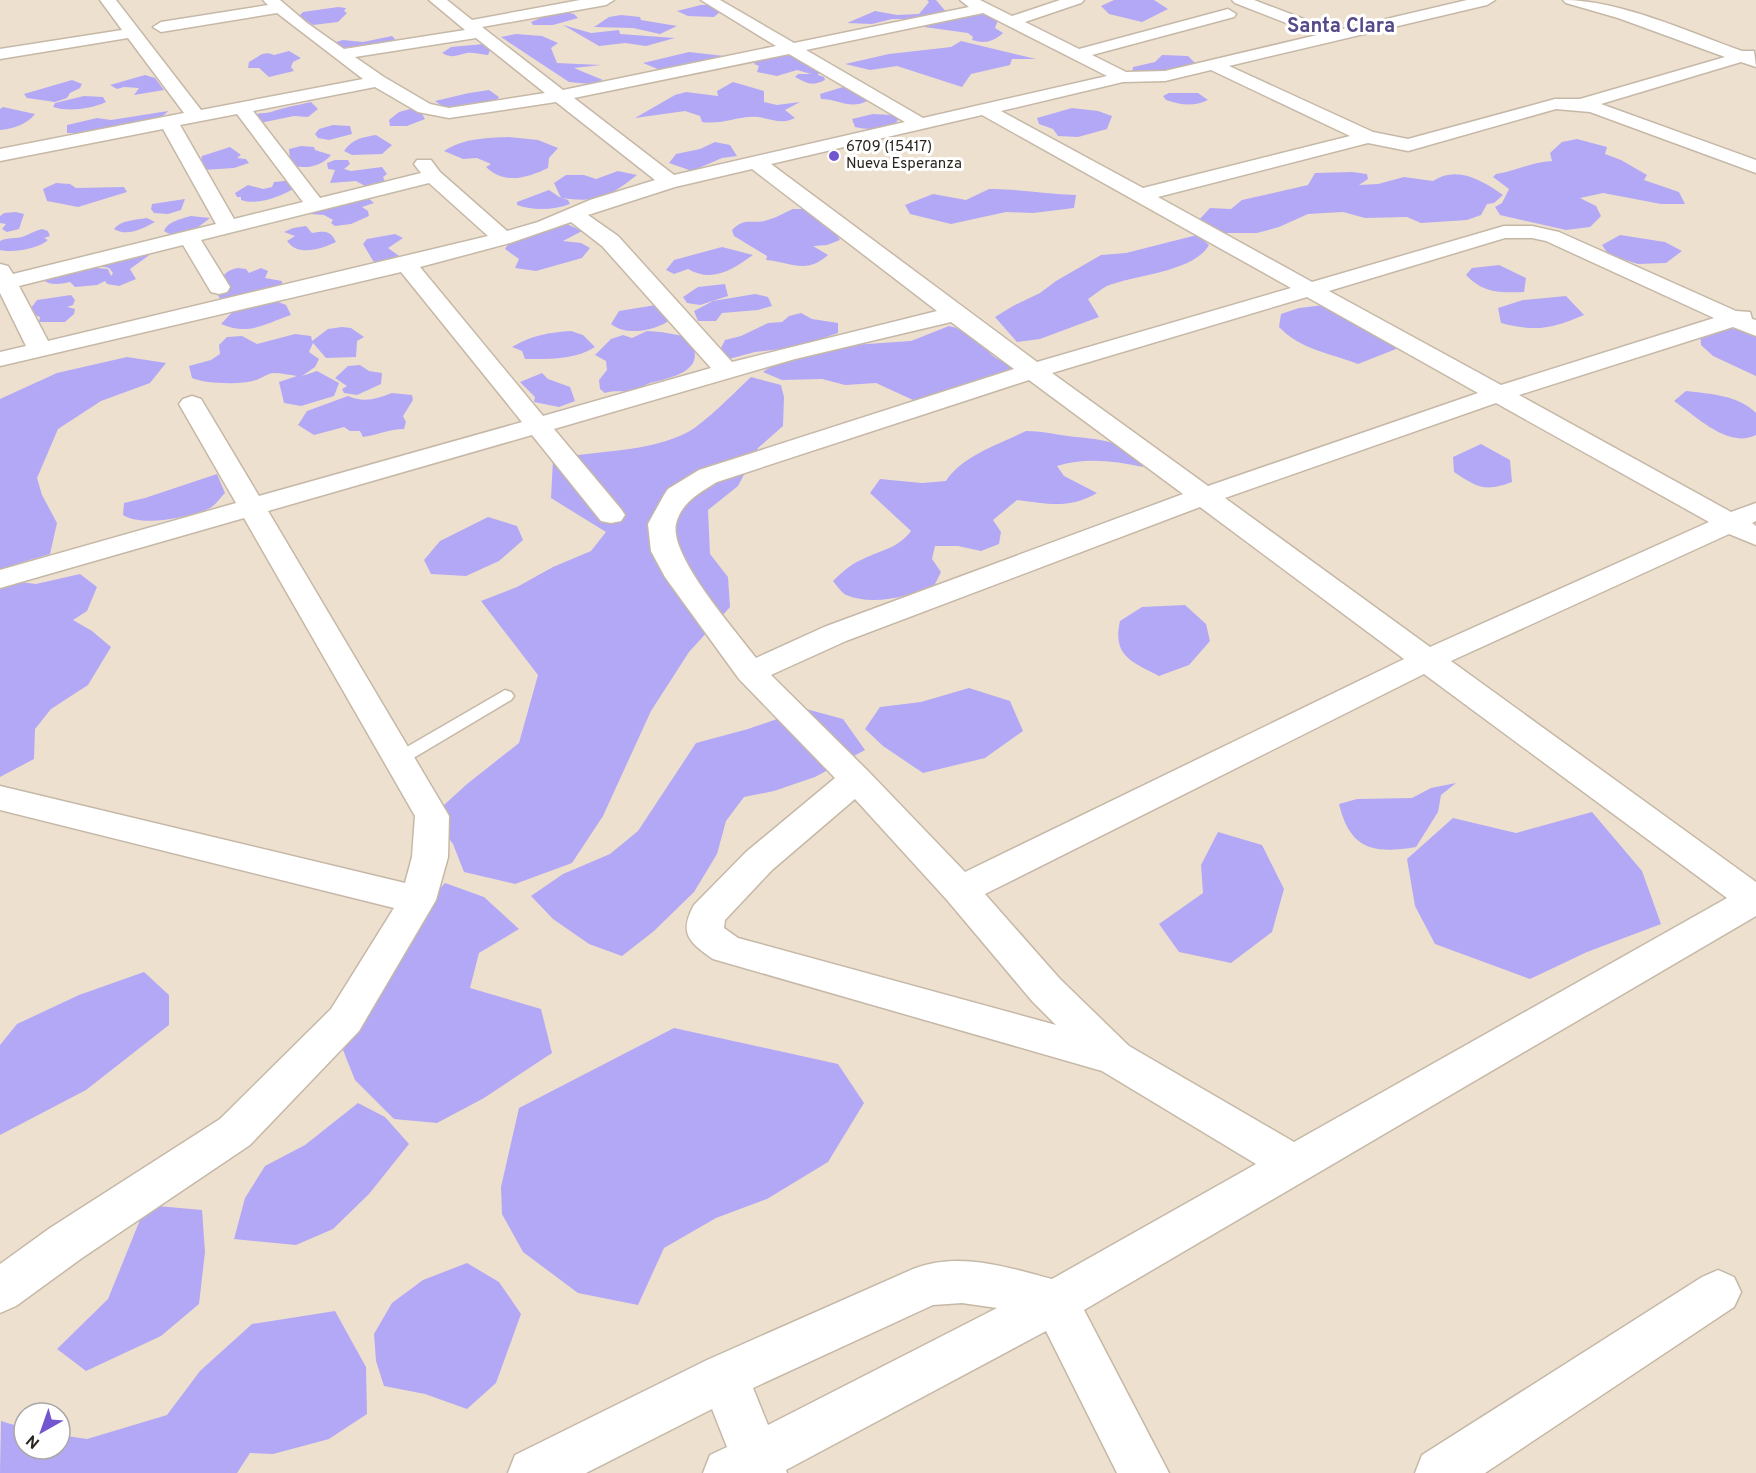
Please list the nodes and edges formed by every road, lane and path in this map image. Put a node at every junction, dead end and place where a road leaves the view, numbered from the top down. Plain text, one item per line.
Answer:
1 (108, 0) edge
2 (437, 0) edge
3 (606, 0) edge
4 (708, 0) edge
5 (968, 0) edge
6 (1076, 0) edge
7 (1240, 0) edge
8 (1482, 0) edge
9 (1571, 0) edge
10 (1621, 0) edge
11 (1293, 2) dead end
12 (275, 4) edge
13 (1596, 6) junction
14 (986, 8) junction
15 (1263, 9) junction
16 (1228, 14) dead end
17 (1011, 21) junction
18 (161, 27) dead end
19 (473, 29) junction
20 (131, 33) junction
21 (1330, 35) junction
22 (792, 49) junction
23 (0, 54) edge
24 (341, 54) junction
25 (1078, 54) junction
26 (1751, 57) edge
27 (1213, 65) junction
28 (1123, 77) junction
29 (378, 81) junction
30 (559, 96) junction
31 (1581, 104) junction
32 (242, 109) junction
33 (985, 109) junction
34 (197, 118) junction
35 (169, 123) junction
36 (921, 124) junction
37 (1368, 137) junction
38 (0, 155) edge
39 (758, 164) junction
40 (1756, 167) edge
41 (670, 182) junction
42 (1140, 195) junction
43 (315, 205) junction
44 (573, 214) junction
45 (228, 226) junction
46 (188, 236) junction
47 (503, 239) junction
48 (406, 264) junction
49 (2, 279) edge
50 (219, 286) dead end
51 (1310, 289) junction
52 (955, 314) junction
53 (1748, 321) edge
54 (40, 349) junction
55 (0, 359) edge
56 (727, 371) junction
57 (1033, 371) junction
58 (1498, 394) junction
59 (192, 404) dead end
60 (540, 425) junction
61 (1204, 496) junction
62 (252, 507) junction
63 (611, 515) dead end
64 (1742, 516) edge
65 (1756, 537) edge
66 (0, 579) edge
67 (1427, 660) junction
68 (750, 672) junction
69 (505, 696) dead end
70 (399, 759) junction
71 (856, 778) junction
72 (0, 798) edge
73 (960, 890) junction
74 (1756, 899) edge
75 (418, 900) junction
76 (1115, 1058) junction
77 (1294, 1165) junction
78 (0, 1291) edge
79 (1718, 1292) dead end
80 (1055, 1302) junction
81 (724, 1377) junction
82 (749, 1468) edge
83 (533, 1473) edge
84 (1144, 1473) edge
85 (1440, 1473) edge

1 - 20 street
2 - 19 street
3 - 19 street
4 - 22 street
5 - 14 street
6 - 17 street
7 - 15 street
8 - 21 street
9 - 13 street
10 - 13 street
11 - 15 street
12 - 18 street
12 - 24 street
13 - 26 street
14 - 17 street
14 - 22 street
15 - 21 street
16 - 25 street
17 - 25 street
19 - 24 street
19 - 30 street
20 - 23 street
20 - 34 street
21 - 27 street
22 - 30 street
22 - 36 street
24 - 29 street
25 - 28 street
26 - 31 street
27 - 28 street
27 - 37 street
28 - 33 street
29 - 30 street
29 - 32 street
30 - 41 street
31 - 37 street
31 - 40 street
32 - 34 street
32 - 43 street
33 - 36 street
33 - 42 street
34 - 35 street
35 - 38 street
35 - 45 street
36 - 39 street
37 - 42 street
39 - 41 street
39 - 52 street
41 - 44 street
42 - 51 street
43 - 45 street
43 - 47 street
44 - 47 street
44 - 56 street
45 - 46 street
46 - 49 street
46 - 50 street
47 - 48 street
48 - 54 street
48 - 60 street
49 - 54 street
51 - 53 street
51 - 57 street
51 - 58 street
52 - 56 street
52 - 57 street
53 - 58 street
54 - 55 street
56 - 60 street
57 - 61 street
57 - 68 street
58 - 61 street
58 - 64 street
59 - 62 street
60 - 62 street
60 - 63 street
61 - 67 street
61 - 68 street
62 - 66 street
62 - 70 street
64 - 65 street
64 - 67 street
67 - 73 street
67 - 74 street
68 - 71 street
69 - 70 lane
70 - 75 street
71 - 73 street
71 - 76 street
72 - 75 street
73 - 76 street
74 - 77 street
75 - 78 street
76 - 77 street
77 - 80 street
79 - 85 street
80 - 81 street
80 - 82 street
80 - 84 street
81 - 82 street
81 - 83 street

